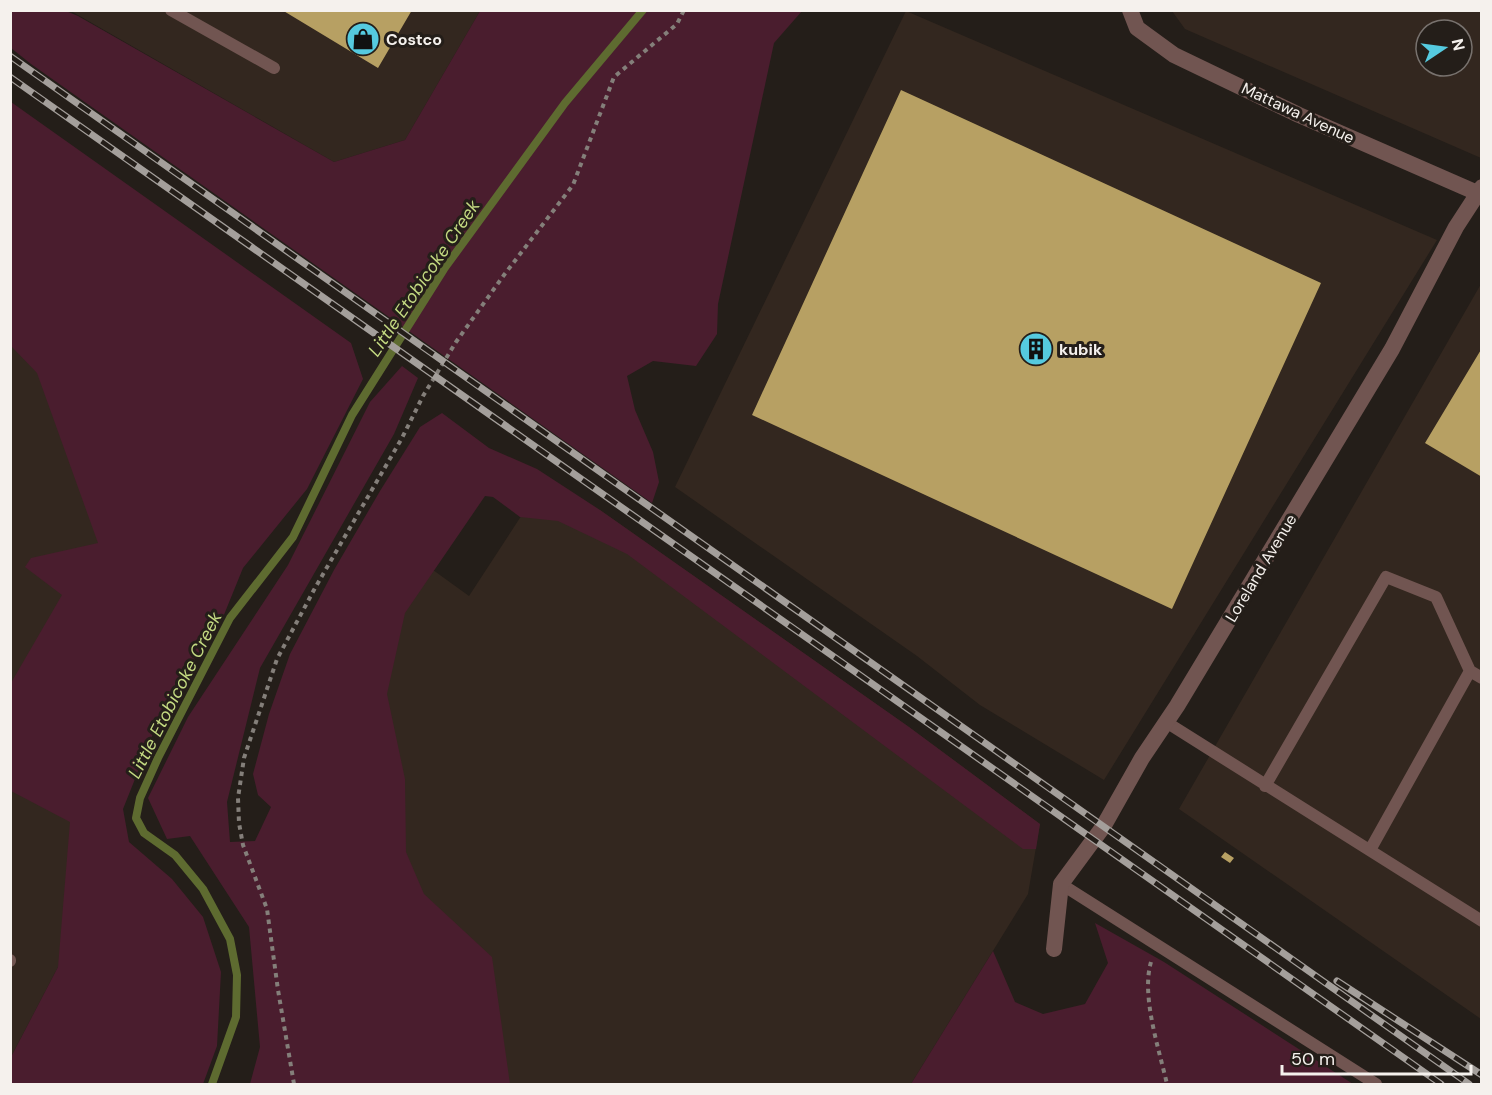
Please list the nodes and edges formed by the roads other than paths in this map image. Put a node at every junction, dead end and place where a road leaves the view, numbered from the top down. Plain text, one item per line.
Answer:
1 (171, 10) edge
2 (1130, 10) edge
3 (274, 68) dead end
4 (1480, 192) edge
5 (1470, 671) junction
6 (1482, 678) edge
7 (1166, 722) junction
8 (1265, 786) junction
9 (1370, 850) junction
10 (1061, 884) junction
11 (1482, 921) edge
12 (1054, 950) dead end
13 (1376, 1084) edge

1 - 3 lane
2 - 4 street, Mattawa Avenue
4 - 7 street, Loreland Avenue
5 - 6 lane
5 - 8 lane
5 - 9 lane
7 - 8 lane
7 - 10 street, Loreland Avenue
8 - 9 lane
9 - 11 lane
10 - 12 street
10 - 13 lane

